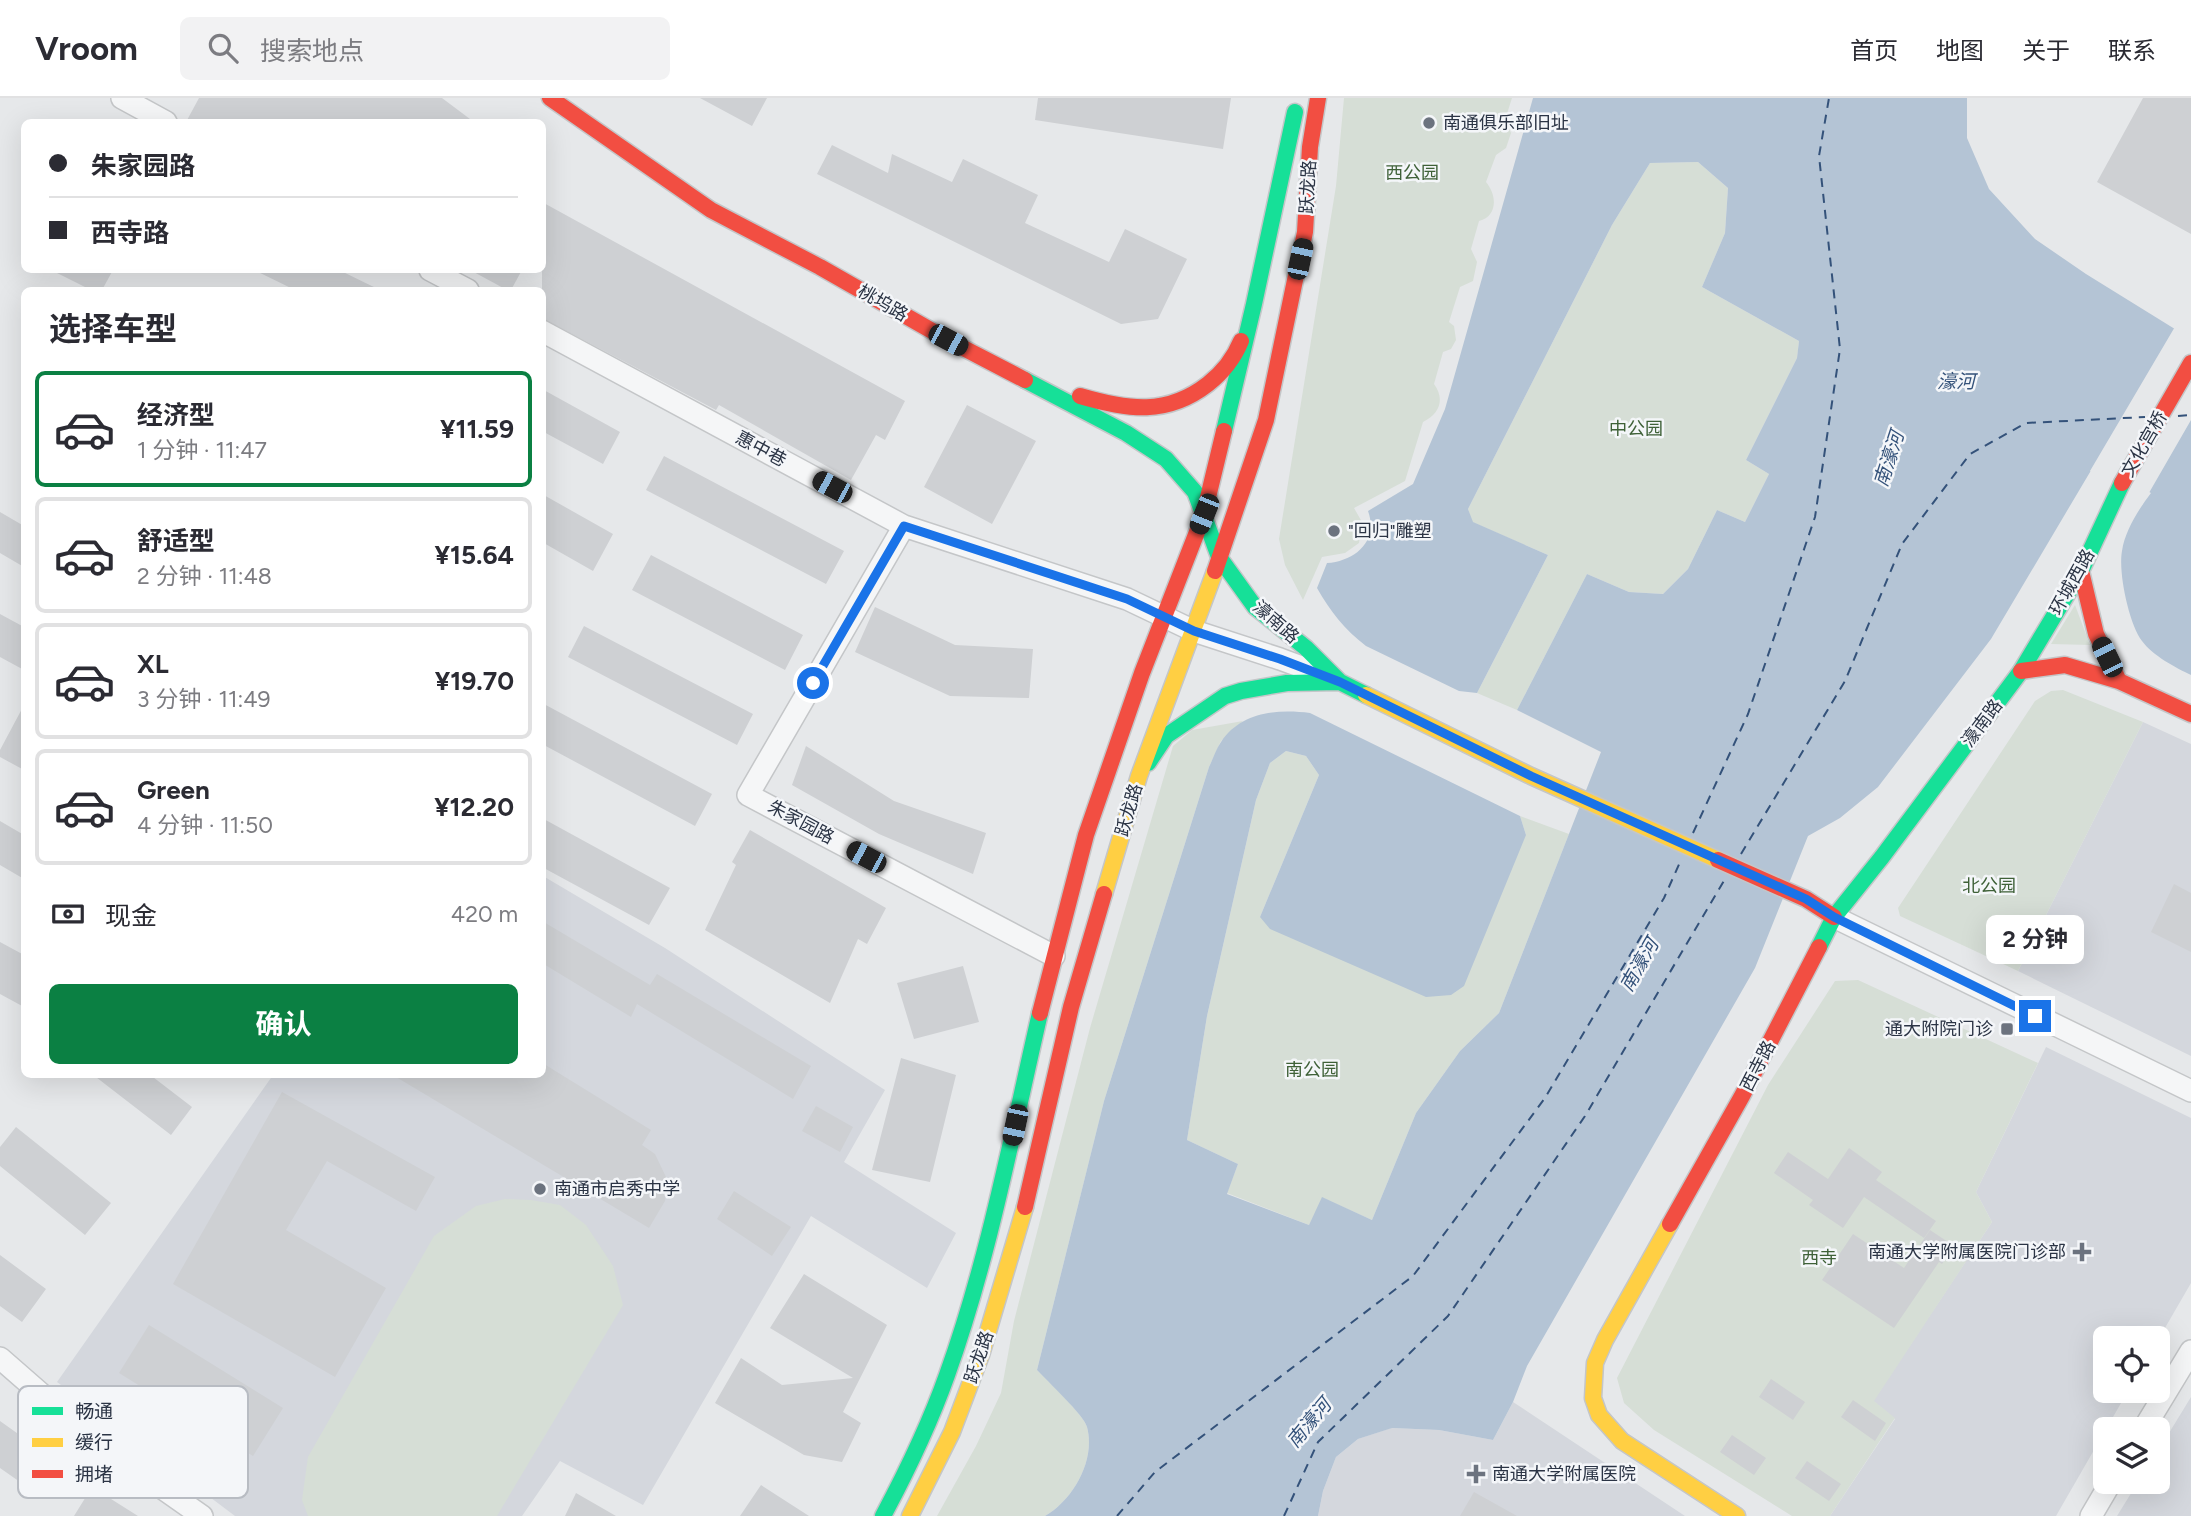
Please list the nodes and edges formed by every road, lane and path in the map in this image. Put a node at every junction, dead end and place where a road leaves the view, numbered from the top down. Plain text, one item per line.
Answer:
1 (122, 98) edge
2 (550, 98) edge
3 (1297, 98) edge
4 (1318, 98) edge
5 (160, 119) edge
6 (436, 273) edge
7 (462, 287) edge
8 (1254, 304) junction
9 (546, 333) edge
10 (2191, 363) edge
11 (1019, 377) junction
12 (2118, 489) joint
13 (1204, 514) junction
14 (904, 526) junction
15 (1219, 557) junction
16 (2081, 571) junction
17 (1163, 615) junction
18 (1194, 631) junction
19 (2021, 671) junction
20 (2119, 681) junction
21 (1340, 682) junction
22 (2191, 714) edge
23 (1139, 776) junction
24 (1834, 917) junction
25 (1054, 956) junction
26 (2191, 1091) edge
27 (2191, 1351) edge
28 (0, 1358) edge
29 (32, 1386) edge
30 (2151, 1417) edge
31 (2104, 1494) edge
32 (176, 1498) edge
33 (202, 1516) edge
34 (883, 1516) edge
35 (910, 1516) edge
36 (1737, 1516) edge
37 (2091, 1516) edge

1 - 5 street
2 - 11 street, 桃坞路
3 - 8 street, 跃龙路
4 - 15 street, 跃龙路
6 - 7 street
8 - 11 street
8 - 13 street, 跃龙路
9 - 14 street, 惠中巷
10 - 12 street, 文化宫桥
11 - 13 street, 桃坞路
12 - 16 street, 环城西路
13 - 15 street, 濠南路
13 - 17 street, 跃龙路
14 - 17 street, 惠中巷
14 - 25 street, 朱家园路
15 - 18 street, 跃龙路
15 - 21 street, 濠南路
16 - 19 street, 环城西路
16 - 20 street
17 - 18 street, 惠中巷
17 - 25 street, 跃龙路
18 - 21 street, 惠中巷
18 - 23 street, 跃龙路
19 - 20 street
19 - 24 street, 濠南路
20 - 22 street
21 - 23 street
21 - 24 street, 濠南路
23 - 35 street, 跃龙路
24 - 26 street
24 - 36 street, 西寺路
25 - 34 street, 跃龙路
27 - 30 street
28 - 29 street
31 - 37 street
32 - 33 street

